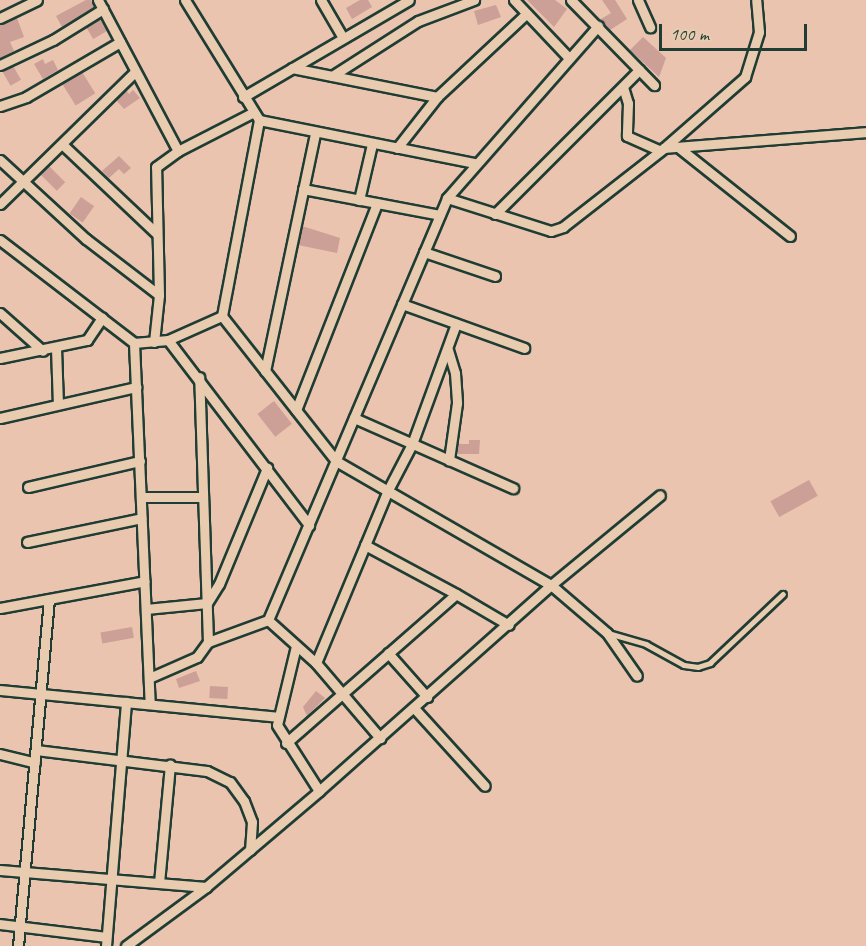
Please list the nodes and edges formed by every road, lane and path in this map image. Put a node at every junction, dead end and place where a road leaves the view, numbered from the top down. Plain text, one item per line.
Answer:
1 (37, 0) edge
2 (185, 0) edge
3 (321, 0) edge
4 (409, 0) edge
5 (474, 0) edge
6 (514, 0) edge
7 (571, 0) edge
8 (638, 0) edge
9 (756, 0) edge
10 (101, 4) edge
11 (526, 14) junction
12 (0, 18) edge
13 (598, 26) junction
14 (650, 27) dead end
15 (343, 38) junction
16 (120, 42) junction
17 (568, 57) junction
18 (0, 65) edge
19 (292, 68) junction
20 (639, 70) junction
21 (135, 72) junction
22 (332, 76) junction
23 (654, 85) dead end
24 (622, 87) junction
25 (243, 97) junction
26 (437, 97) junction
27 (0, 106) edge
28 (255, 116) junction
29 (866, 132) edge
30 (315, 134) junction
31 (372, 144) junction
32 (63, 145) junction
33 (678, 147) junction
34 (397, 148) junction
35 (661, 149) junction
36 (178, 151) junction
37 (0, 159) edge
38 (474, 163) junction
39 (25, 183) junction
40 (303, 189) junction
41 (447, 198) junction
42 (359, 200) junction
43 (377, 203) junction
44 (0, 204) edge
45 (495, 214) junction
46 (440, 215) junction
47 (157, 234) junction
48 (790, 237) dead end
49 (0, 240) edge
50 (424, 252) junction
51 (495, 276) dead end
52 (159, 296) junction
53 (402, 304) junction
54 (0, 313) edge
55 (222, 316) junction
56 (102, 318) junction
57 (456, 324) junction
58 (168, 340) junction
59 (154, 342) junction
60 (134, 343) junction
61 (56, 348) junction
62 (524, 348) dead end
63 (448, 350) junction
64 (43, 351) junction
65 (0, 358) edge
66 (265, 371) junction
67 (199, 378) junction
68 (137, 387) junction
69 (58, 404) junction
70 (296, 410) junction
71 (0, 418) edge
72 (354, 418) junction
73 (412, 444) junction
74 (449, 460) junction
75 (140, 461) junction
76 (336, 461) junction
77 (267, 468) junction
78 (28, 487) dead end
79 (513, 488) dead end
80 (388, 490) junction
81 (660, 495) dead end
82 (141, 497) junction
83 (203, 497) junction
84 (142, 518) junction
85 (309, 525) junction
86 (27, 542) dead end
87 (365, 545) junction
88 (145, 581) junction
89 (551, 585) junction
90 (456, 594) junction
91 (783, 594) dead end
92 (49, 599) junction
93 (207, 603) junction
94 (0, 608) edge
95 (146, 609) junction
96 (268, 620) junction
97 (509, 624) junction
98 (608, 633) junction
99 (208, 642) junction
100 (296, 646) junction
101 (388, 653) junction
102 (316, 663) junction
103 (637, 676) dead end
104 (149, 678) junction
105 (0, 690) edge
106 (342, 693) junction
107 (40, 694) junction
108 (427, 697) junction
109 (126, 702) junction
110 (150, 704) junction
111 (414, 708) junction
112 (278, 717) junction
113 (380, 738) junction
114 (286, 742) junction
115 (36, 750) junction
116 (0, 754) edge
117 (122, 759) junction
118 (35, 763) junction
119 (170, 765) junction
120 (485, 786) dead end
121 (319, 791) junction
122 (250, 850) junction
123 (0, 870) edge
124 (25, 872) junction
125 (112, 879) junction
126 (159, 883) junction
127 (206, 887) junction
128 (0, 924) edge
129 (19, 927) junction
130 (106, 941) edge
131 (18, 946) edge
132 (126, 946) edge

1 - 12 street
2 - 25 street
3 - 15 street
4 - 15 street
5 - 22 street
6 - 11 street
7 - 13 street
8 - 14 street
9 - 35 street
10 - 16 street
10 - 18 street
11 - 17 street
11 - 26 street
13 - 17 street
13 - 20 street
15 - 19 street
16 - 21 street
16 - 27 street
17 - 38 street
19 - 22 street
19 - 25 street
20 - 23 street
20 - 24 street
21 - 32 street
21 - 36 street
22 - 26 street
24 - 35 street
24 - 45 street
25 - 28 street
26 - 34 street
28 - 30 street
28 - 36 street
28 - 55 street
29 - 33 street
30 - 31 street
30 - 40 street
31 - 34 street
31 - 42 street
32 - 39 street
32 - 47 street
33 - 35 street
33 - 48 street
34 - 38 street
35 - 45 street
36 - 47 street
37 - 39 street
38 - 41 street
39 - 44 street
39 - 52 street
40 - 42 street
40 - 66 street
41 - 45 street
41 - 46 street
42 - 43 street
43 - 46 street
43 - 70 street
46 - 50 street
47 - 52 street
49 - 56 street
50 - 51 street
50 - 53 street
52 - 59 street
53 - 57 street
53 - 72 street
54 - 64 street
55 - 58 street
55 - 66 street
56 - 60 street
56 - 61 street
57 - 62 street
57 - 63 street
58 - 59 street
58 - 67 street
59 - 60 street
60 - 68 street
61 - 64 street
61 - 69 street
63 - 73 street
63 - 74 street
64 - 65 street
66 - 70 street
67 - 77 street
67 - 83 street
68 - 69 street
68 - 75 street
69 - 71 street
70 - 76 street
72 - 73 street
72 - 76 street
73 - 74 street
73 - 80 street
74 - 79 street
75 - 78 street
75 - 82 street
76 - 80 street
76 - 85 street
77 - 85 street
77 - 93 street
80 - 87 street
80 - 89 street
81 - 89 street
82 - 83 street
82 - 84 street
83 - 93 street
84 - 86 street
84 - 88 street
85 - 96 street
87 - 90 street
87 - 102 street
88 - 92 street
88 - 95 street
89 - 97 street
89 - 98 street
90 - 97 street
90 - 101 street
91 - 98 lane
92 - 94 street
92 - 107 street
93 - 95 street
93 - 99 street
95 - 104 street
96 - 99 street
96 - 100 street
97 - 108 street
98 - 103 street
99 - 104 street
100 - 102 street
100 - 112 street
101 - 106 street
101 - 108 street
102 - 106 street
104 - 110 street
105 - 107 street
106 - 113 street
106 - 114 street
107 - 109 street
107 - 115 street
108 - 111 street
109 - 110 street
109 - 117 street
110 - 112 street
111 - 113 street
111 - 120 street
112 - 114 street
113 - 121 street
114 - 121 street
115 - 117 street
115 - 118 street
116 - 118 street
117 - 119 street
117 - 125 street
118 - 124 street
119 - 122 street
119 - 126 street
121 - 122 street
122 - 127 street
123 - 124 street
124 - 125 street
124 - 129 street
125 - 126 street
125 - 130 street
126 - 127 street
127 - 132 street
128 - 129 street
129 - 130 street
129 - 131 street

